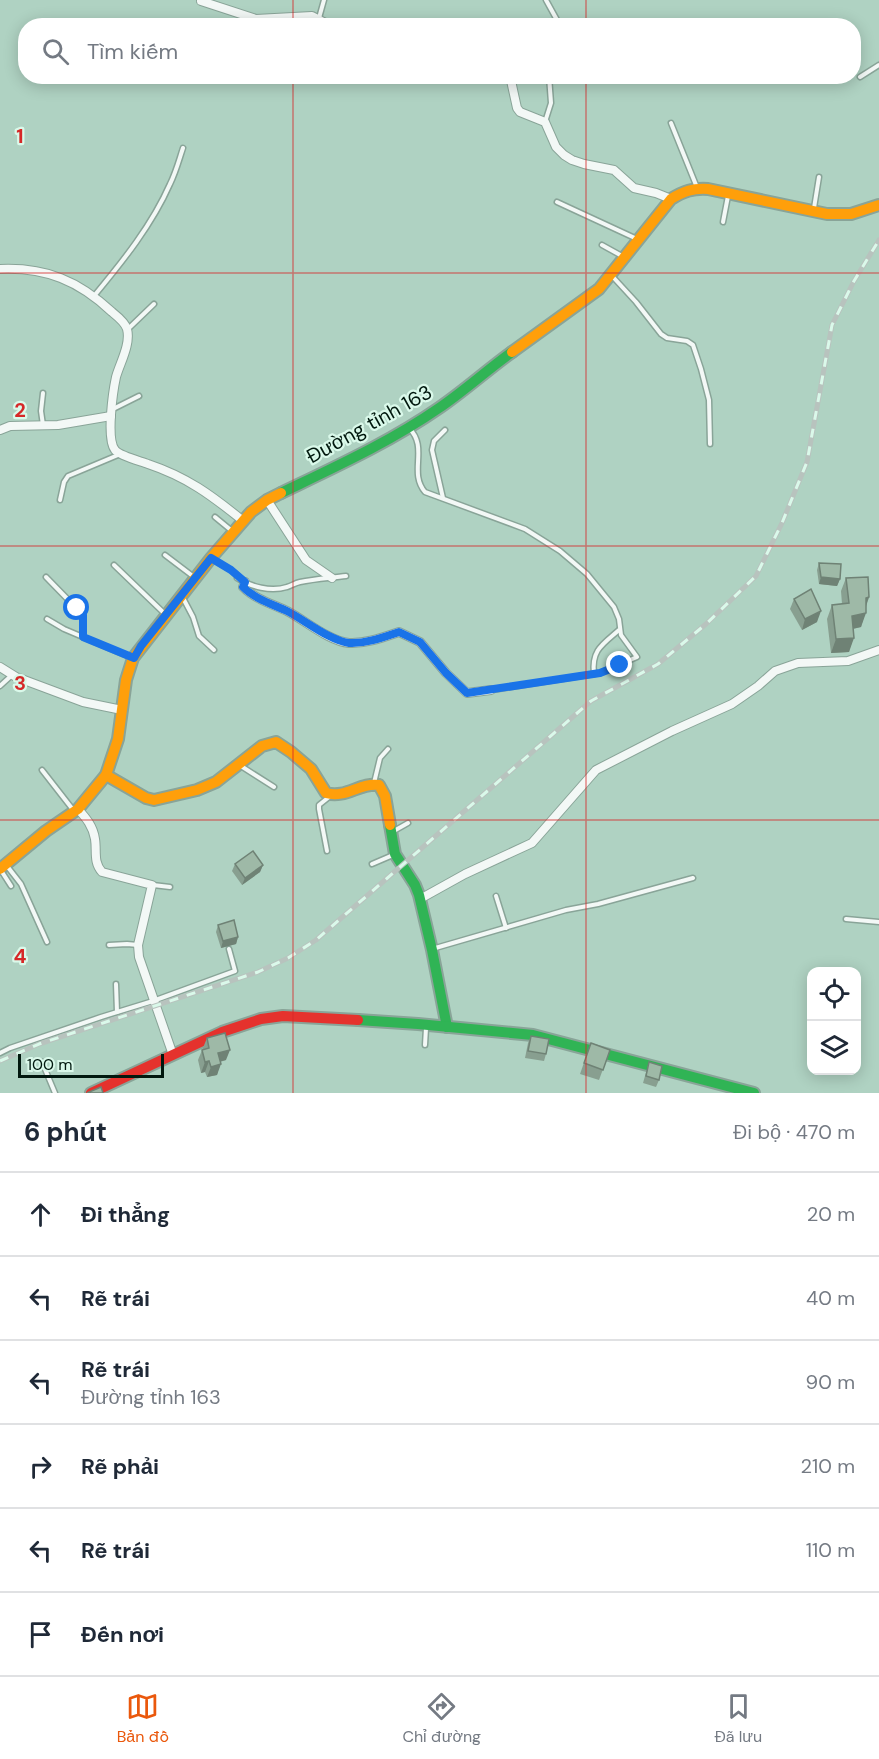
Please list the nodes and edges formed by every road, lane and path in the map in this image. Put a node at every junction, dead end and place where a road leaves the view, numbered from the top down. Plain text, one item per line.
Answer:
1 (324, 0) edge
2 (546, 0) edge
3 (201, 1) edge
4 (253, 18) edge
5 (271, 18) edge
6 (319, 18) joint
7 (556, 18) edge
8 (879, 65) edge
9 (861, 76) edge
10 (512, 84) edge
11 (550, 84) edge
12 (545, 122) junction
13 (671, 123) dead end
14 (183, 148) dead end
15 (819, 177) dead end
16 (698, 188) junction
17 (729, 192) junction
18 (671, 199) junction
19 (557, 202) dead end
20 (879, 205) edge
21 (813, 212) junction
22 (723, 222) dead end
23 (638, 239) junction
24 (602, 244) dead end
25 (624, 257) junction
26 (0, 269) edge
27 (610, 274) junction
28 (94, 296) junction
29 (154, 304) dead end
30 (127, 329) junction
31 (43, 393) dead end
32 (139, 396) dead end
33 (112, 412) junction
34 (43, 425) junction
35 (408, 427) junction
36 (0, 429) edge
37 (446, 430) dead end
38 (710, 444) dead end
39 (120, 454) junction
40 (443, 499) junction
41 (60, 500) dead end
42 (267, 500) junction
43 (215, 518) dead end
44 (242, 520) junction
45 (233, 531) junction
46 (165, 555) dead end
47 (211, 558) junction
48 (114, 565) dead end
49 (346, 576) dead end
50 (46, 577) dead end
51 (195, 578) junction
52 (332, 578) junction
53 (245, 582) junction
54 (181, 595) junction
55 (166, 615) junction
56 (47, 619) dead end
57 (620, 630) junction
58 (83, 637) junction
59 (214, 650) dead end
60 (879, 650) edge
61 (134, 658) junction
62 (0, 667) edge
63 (594, 674) junction
64 (12, 675) junction
65 (0, 686) edge
66 (491, 690) joint
67 (122, 710) junction
68 (388, 749) dead end
69 (239, 765) junction
70 (42, 770) dead end
71 (106, 776) junction
72 (374, 784) junction
73 (273, 787) dead end
74 (330, 796) junction
75 (76, 810) junction
76 (408, 823) dead end
77 (391, 832) junction
78 (327, 851) dead end
79 (395, 854) junction
80 (372, 864) dead end
81 (2, 868) edge
82 (693, 878) dead end
83 (152, 885) junction
84 (11, 886) dead end
85 (170, 887) dead end
86 (496, 896) dead end
87 (420, 898) junction
88 (846, 919) dead end
89 (879, 922) edge
90 (506, 928) junction
91 (47, 942) dead end
92 (109, 945) dead end
93 (138, 945) junction
94 (229, 948) dead end
95 (432, 950) junction
96 (116, 984) dead end
97 (153, 1001) junction
98 (117, 1012) junction
99 (427, 1025) junction
100 (447, 1027) junction
101 (425, 1045) dead end
102 (0, 1053) edge
103 (173, 1055) junction
104 (42, 1062) dead end
105 (110, 1089) edge
106 (55, 1093) edge
107 (91, 1093) edge
108 (754, 1093) edge

1 - 6 lane
2 - 7 lane
3 - 4 street
5 - 6 street
8 - 9 lane
10 - 12 street
11 - 12 lane
12 - 18 street
13 - 16 lane
14 - 28 lane
15 - 21 lane
16 - 17 street, Đường tỉnh 163
16 - 18 street, Đường tỉnh 163
17 - 21 street, Đường tỉnh 163
17 - 22 lane
18 - 23 street, Đường tỉnh 163
19 - 23 lane
20 - 21 street, Đường tỉnh 163
23 - 25 street, Đường tỉnh 163
24 - 25 lane
25 - 27 street, Đường tỉnh 163
26 - 28 street
27 - 35 street, Đường tỉnh 163
27 - 38 lane
28 - 30 street
29 - 30 lane
30 - 33 street
31 - 34 lane
32 - 33 lane
33 - 34 street
33 - 39 street
34 - 36 street
35 - 40 lane
35 - 42 street, Đường tỉnh 163
37 - 40 lane
39 - 41 lane
39 - 44 street
40 - 57 lane
42 - 44 street, Đường tỉnh 163
42 - 52 street
43 - 45 lane
44 - 45 street, Đường tỉnh 163
45 - 47 street, Đường tỉnh 163
46 - 51 lane
47 - 51 street, Đường tỉnh 163
47 - 53 lane
48 - 55 lane
49 - 52 lane
50 - 58 lane
51 - 54 street, Đường tỉnh 163
52 - 53 lane
53 - 66 street
54 - 55 street, Đường tỉnh 163
54 - 59 lane
55 - 61 street, Đường tỉnh 163
56 - 58 lane
57 - 63 lane
57 - 63 lane
58 - 61 lane
60 - 87 street
61 - 67 street, Đường tỉnh 163
62 - 64 street
63 - 66 lane
64 - 65 lane
64 - 67 street
67 - 71 street, Đường tỉnh 163
68 - 72 lane
69 - 71 street
69 - 73 lane
69 - 74 street
70 - 75 lane
71 - 75 street, Đường tỉnh 163
72 - 74 street
72 - 77 street
74 - 78 lane
75 - 81 street, Đường tỉnh 163
75 - 83 street
76 - 77 lane
77 - 79 street
79 - 80 lane
79 - 87 street
81 - 84 lane
81 - 91 lane
82 - 90 lane
83 - 85 lane
83 - 93 street
86 - 90 lane
87 - 95 street
88 - 89 lane
90 - 95 lane
92 - 93 lane
93 - 97 street
94 - 97 lane
95 - 100 street
96 - 98 lane
97 - 98 lane
97 - 103 street
98 - 102 lane
99 - 100 street
99 - 101 lane
99 - 103 street
100 - 108 street
103 - 105 street
104 - 106 lane
105 - 107 street

